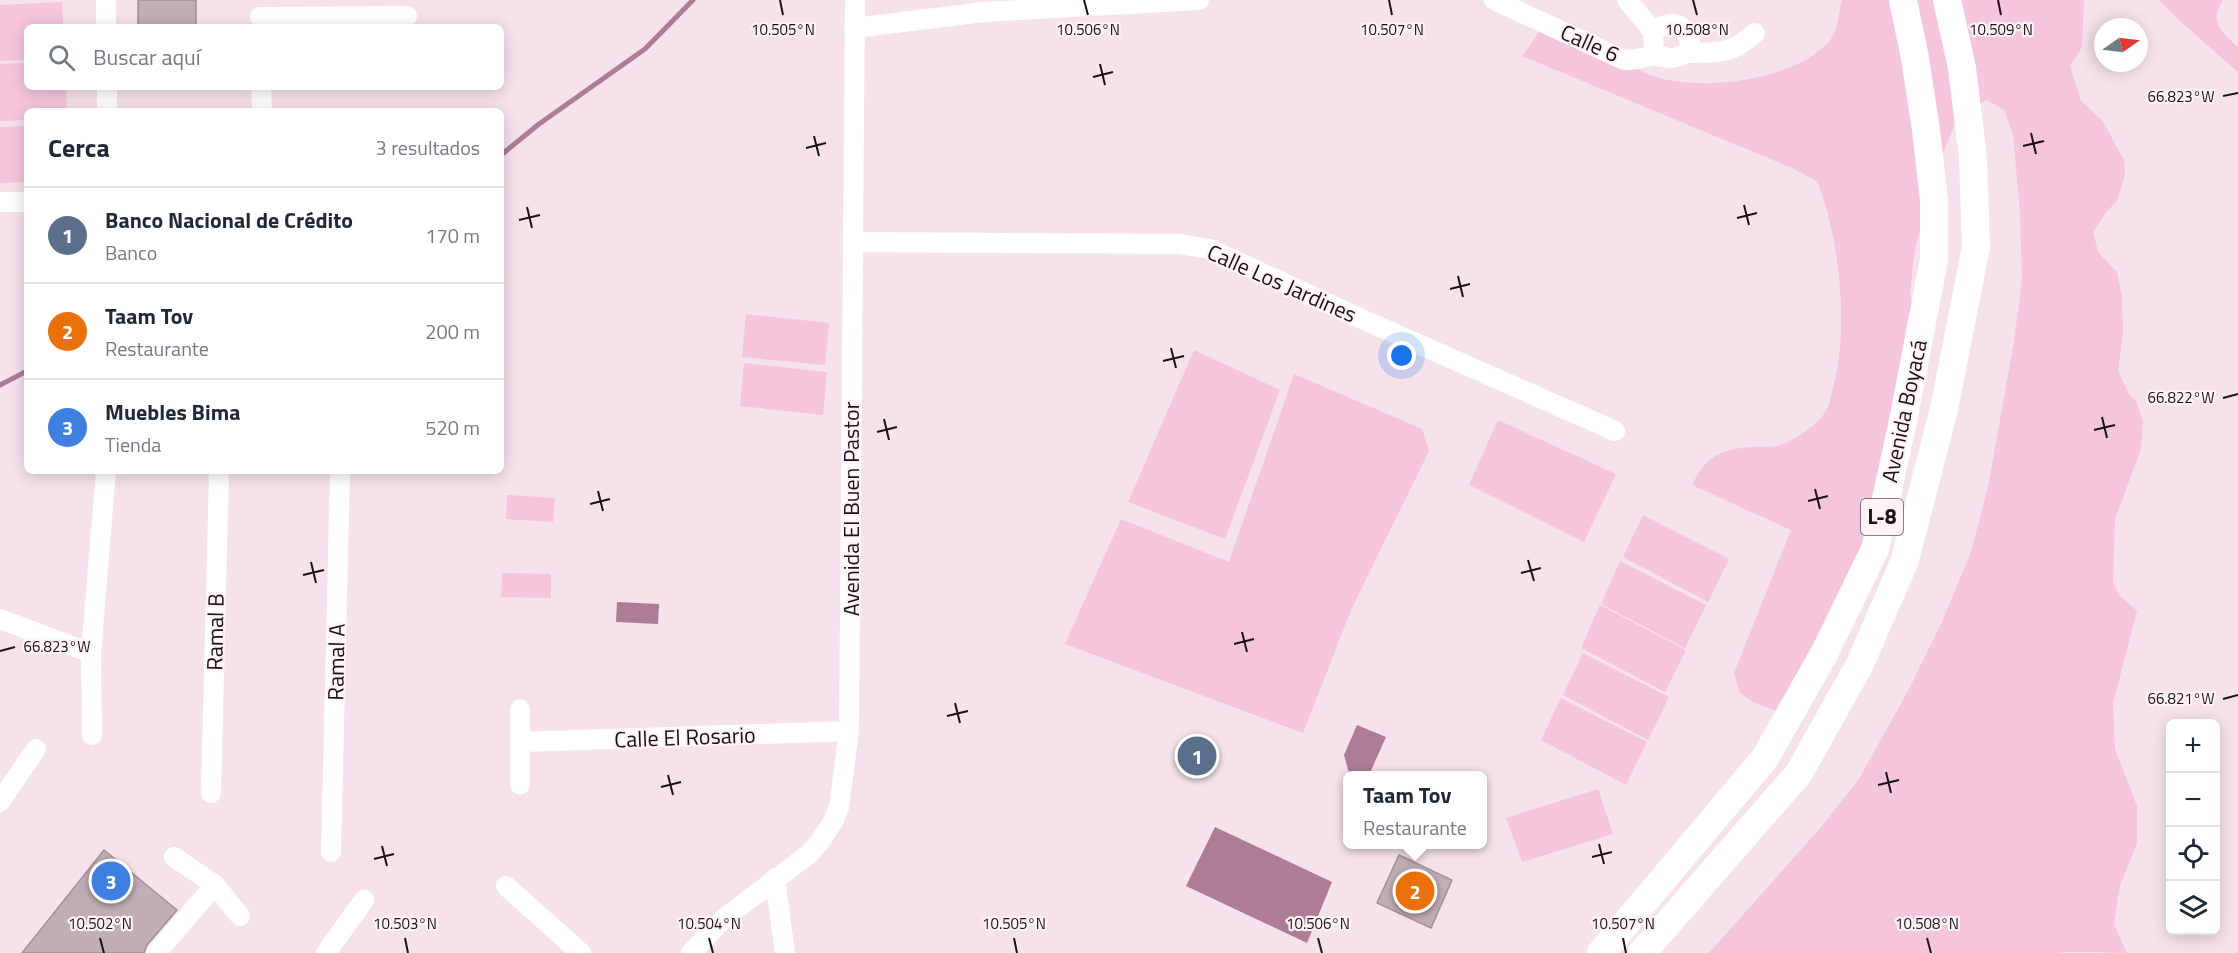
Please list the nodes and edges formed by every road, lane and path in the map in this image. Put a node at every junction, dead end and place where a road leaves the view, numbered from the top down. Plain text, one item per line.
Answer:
1 (106, 0) edge
2 (855, 0) edge
3 (1199, 0) edge
4 (1494, 0) edge
5 (1627, 0) edge
6 (1903, 0) edge
7 (1947, 0) edge
8 (260, 15) edge
9 (407, 16) dead end
10 (106, 24) edge
11 (854, 28) junction
12 (1653, 31) junction
13 (1755, 33) dead end
14 (1688, 53) junction
15 (1654, 56) junction
16 (107, 90) edge
17 (261, 90) edge
18 (107, 108) edge
19 (262, 108) edge
20 (0, 202) edge
21 (24, 202) edge
22 (854, 242) junction
23 (1615, 431) dead end
24 (106, 474) edge
25 (219, 474) edge
26 (340, 474) edge
27 (0, 619) edge
28 (91, 653) junction
29 (520, 709) dead end
30 (849, 731) junction
31 (92, 735) dead end
32 (520, 742) junction
33 (36, 749) dead end
34 (520, 785) dead end
35 (211, 793) dead end
36 (0, 802) edge
37 (331, 852) dead end
38 (174, 856) dead end
39 (775, 878) junction
40 (215, 885) junction
41 (507, 886) dead end
42 (364, 900) dead end
43 (240, 916) dead end
44 (156, 953) edge
45 (326, 953) edge
46 (581, 953) edge
47 (691, 953) edge
48 (785, 953) edge
49 (1600, 953) edge
50 (1642, 953) edge

1 - 10 street
2 - 11 street, Avenida El Buen Pastor
3 - 11 street
4 - 15 street, Calle 6
5 - 12 street
6 - 49 highway, Avenida Boyacá / L-8
7 - 50 highway, Avenida Boyacá / L-8
8 - 9 street
11 - 22 street, Avenida El Buen Pastor
12 - 14 street
12 - 15 street
13 - 14 street, Calle 6
14 - 15 street, Calle 6
16 - 18 street
17 - 19 street
20 - 21 street
22 - 23 street, Calle Los Jardines
22 - 30 street, Avenida El Buen Pastor
24 - 28 street
25 - 35 street, Ramal B
26 - 37 street, Ramal A
27 - 28 street
28 - 31 street
29 - 32 street
30 - 32 street, Calle El Rosario
30 - 39 street, Avenida El Buen Pastor
32 - 34 street
33 - 36 street
38 - 40 street
39 - 47 street, Avenida El Buen Pastor
39 - 48 street
40 - 43 street
40 - 44 street
41 - 46 street
42 - 45 street

